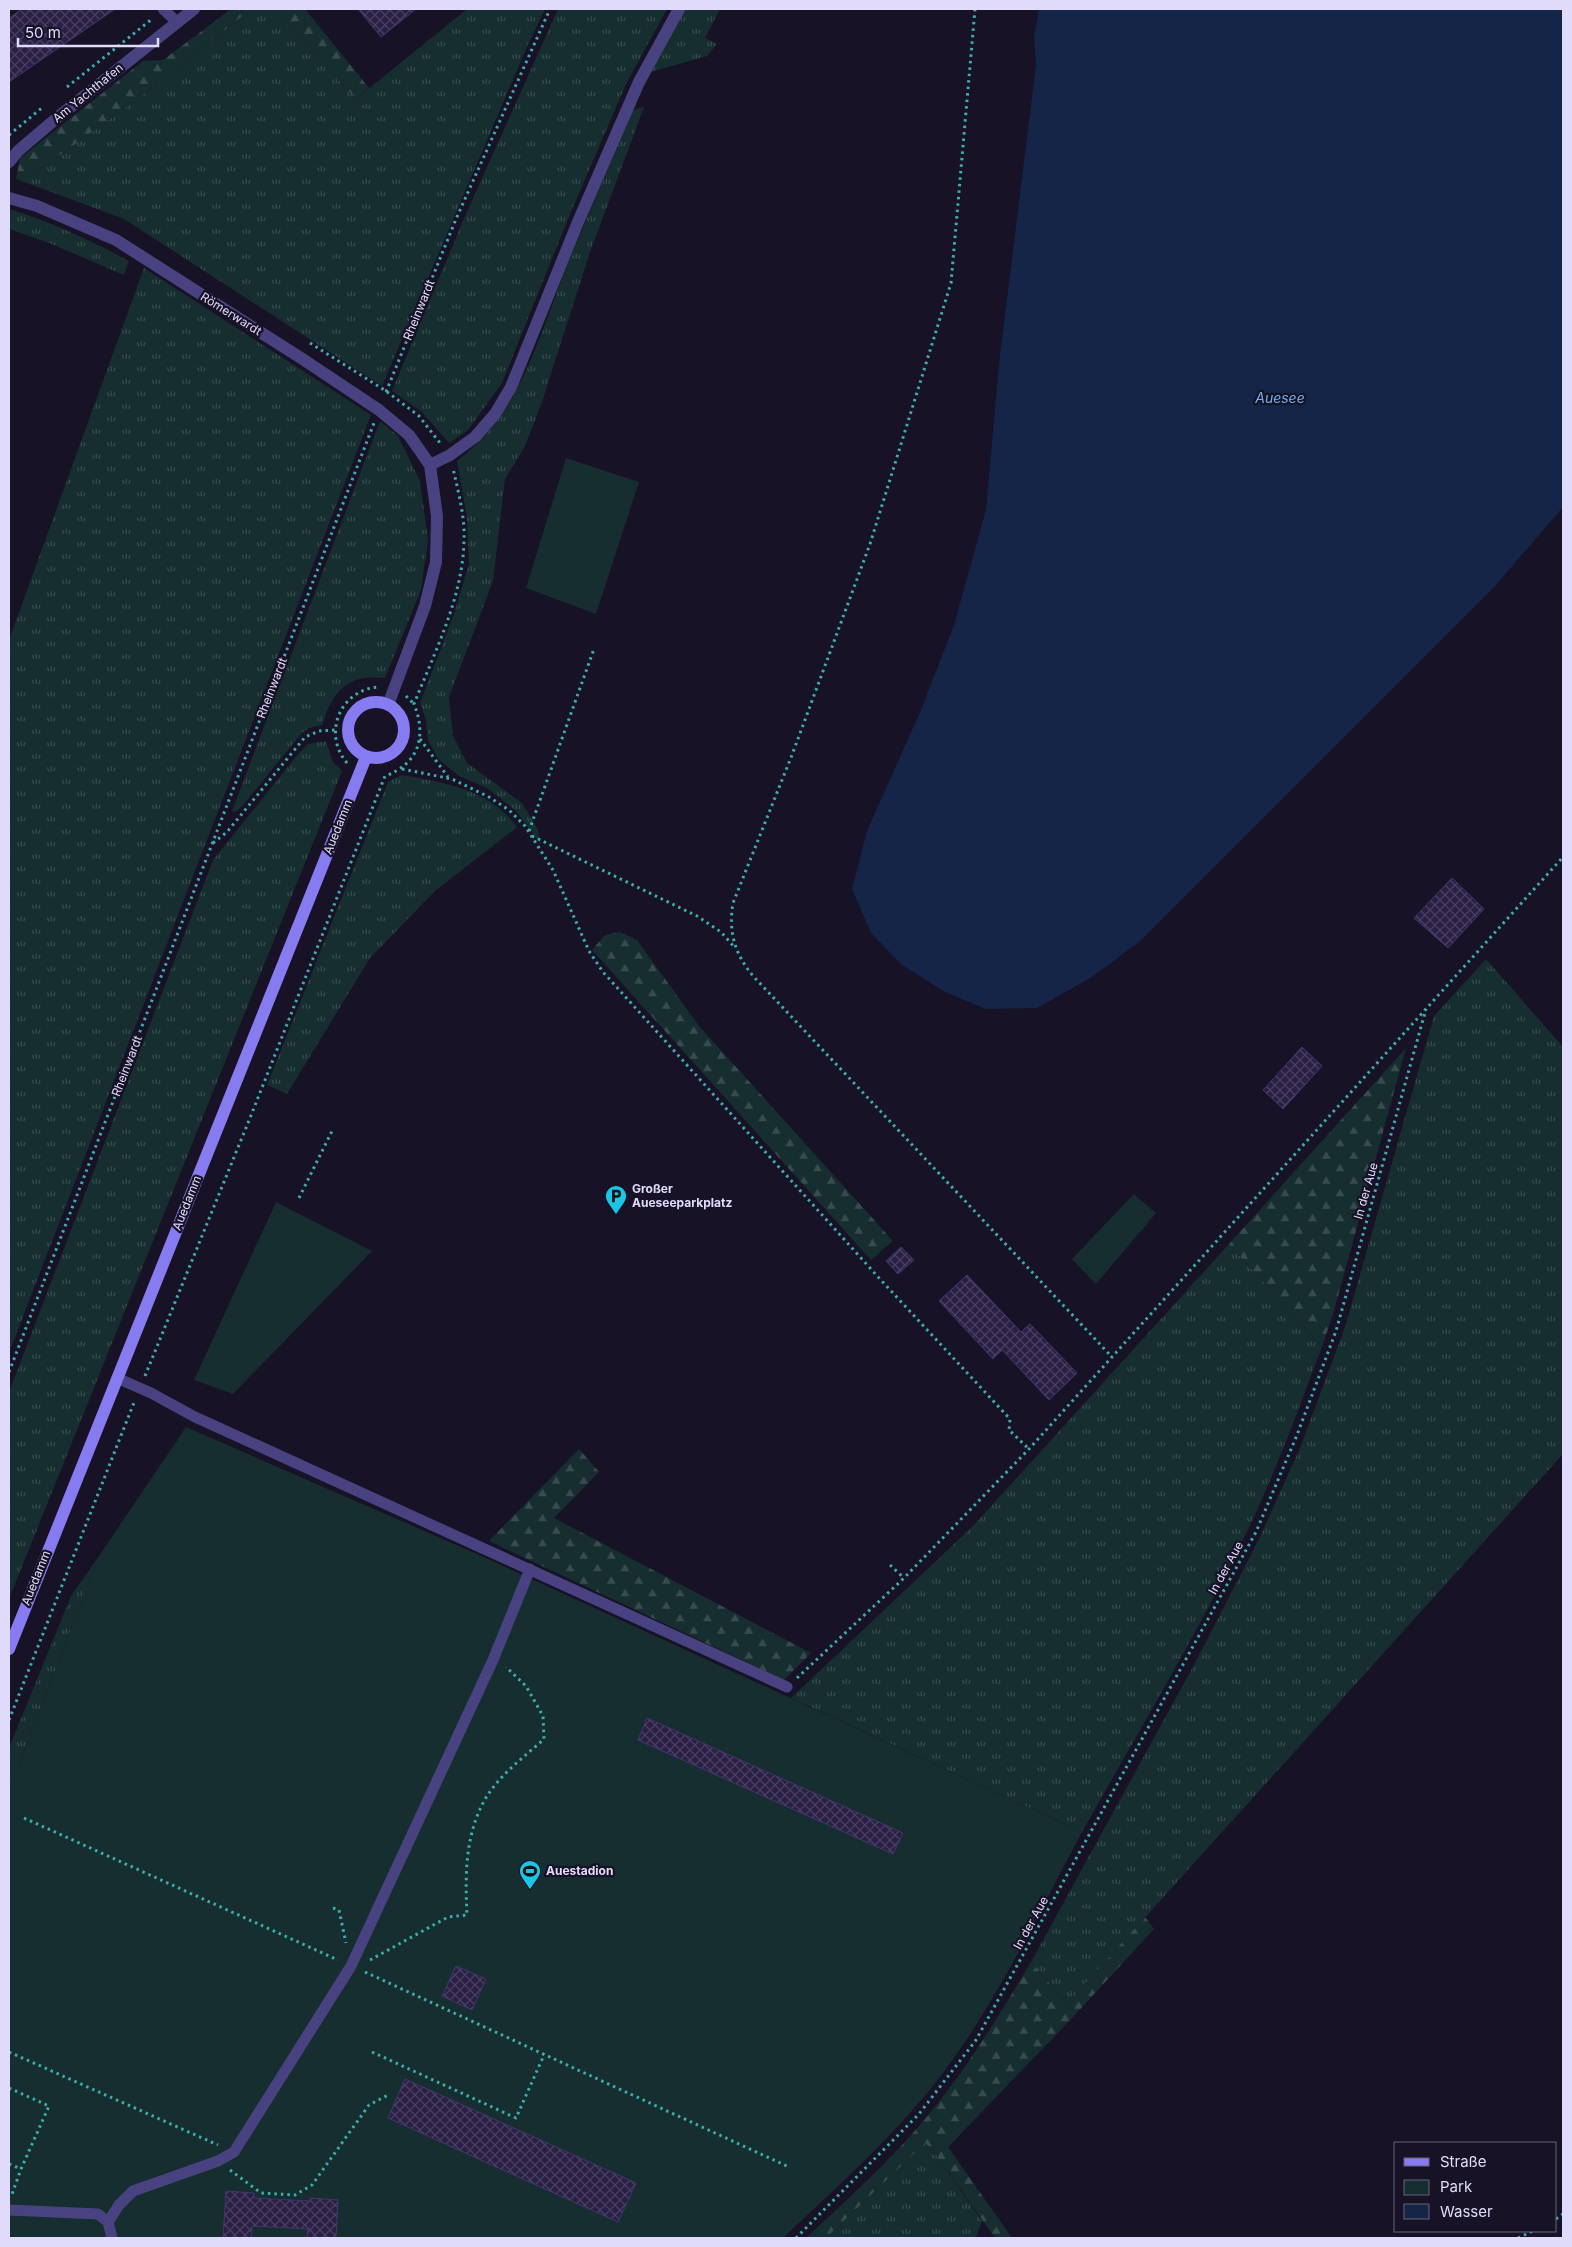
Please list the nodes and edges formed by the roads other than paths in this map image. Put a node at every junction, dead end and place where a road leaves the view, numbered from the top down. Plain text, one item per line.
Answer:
1 (164, 9) edge
2 (679, 9) edge
3 (188, 11) edge
4 (177, 22) junction
5 (9, 162) edge
6 (9, 198) edge
7 (430, 465) junction
8 (388, 705) junction
9 (366, 757) junction
10 (117, 1378) junction
11 (530, 1569) junction
12 (9, 1649) edge
13 (787, 1687) road end
14 (10, 2210) edge
15 (108, 2222) junction
16 (112, 2238) edge

1 - 4 lane
2 - 7 street
3 - 4 street, Am Yachthafen
4 - 5 street, Am Yachthafen
6 - 7 street, Römerwardt
7 - 8 street
8 - 9 street
8 - 9 street
9 - 10 street, Auedamm
10 - 11 lane
10 - 12 street, Auedamm
11 - 13 lane
11 - 15 lane
14 - 15 lane
15 - 16 lane

